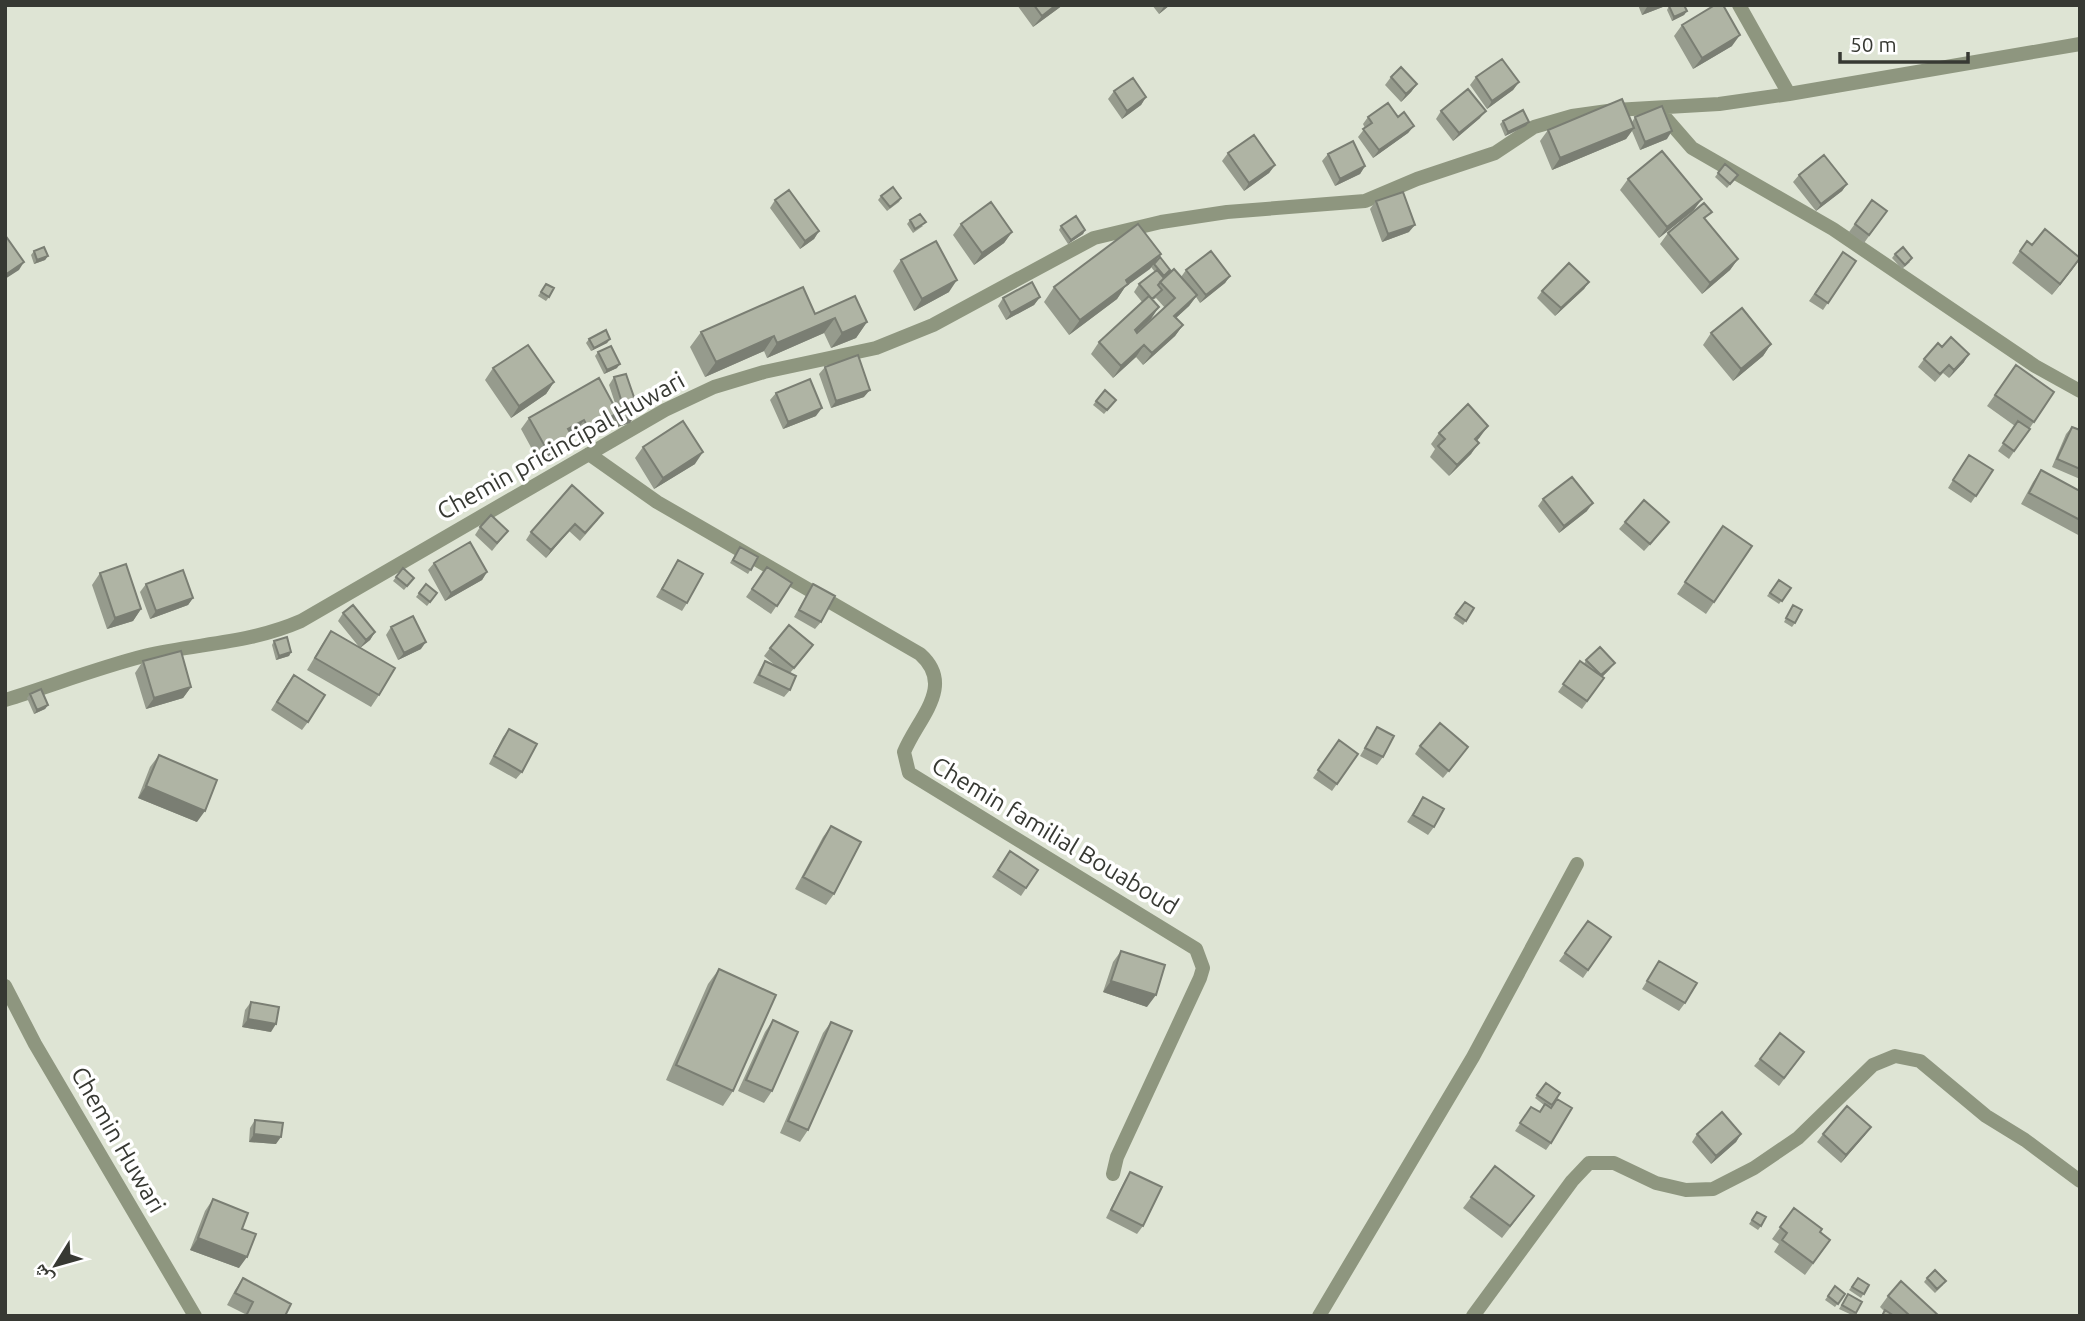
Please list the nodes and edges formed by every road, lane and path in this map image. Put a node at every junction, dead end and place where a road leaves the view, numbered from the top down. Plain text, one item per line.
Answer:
1 (1739, 5) edge
2 (2080, 44) edge
3 (1788, 94) junction
4 (1657, 107) junction
5 (2080, 391) edge
6 (589, 454) junction
7 (5, 700) edge
8 (1577, 864) dead end
9 (5, 986) edge
10 (1113, 1174) dead end
11 (2080, 1181) edge
12 (195, 1316) edge
13 (1319, 1316) edge
14 (1473, 1316) edge

1 - 3 street
2 - 3 street, Chemin pricincipal Huwari
3 - 4 street, Chemin pricincipal Huwari
4 - 5 street
4 - 6 street, Chemin pricincipal Huwari
6 - 7 street, Chemin pricincipal Huwari
6 - 10 street, Chemin familial Bouaboud
8 - 13 street
9 - 12 street, Chemin Huwari
11 - 14 street

